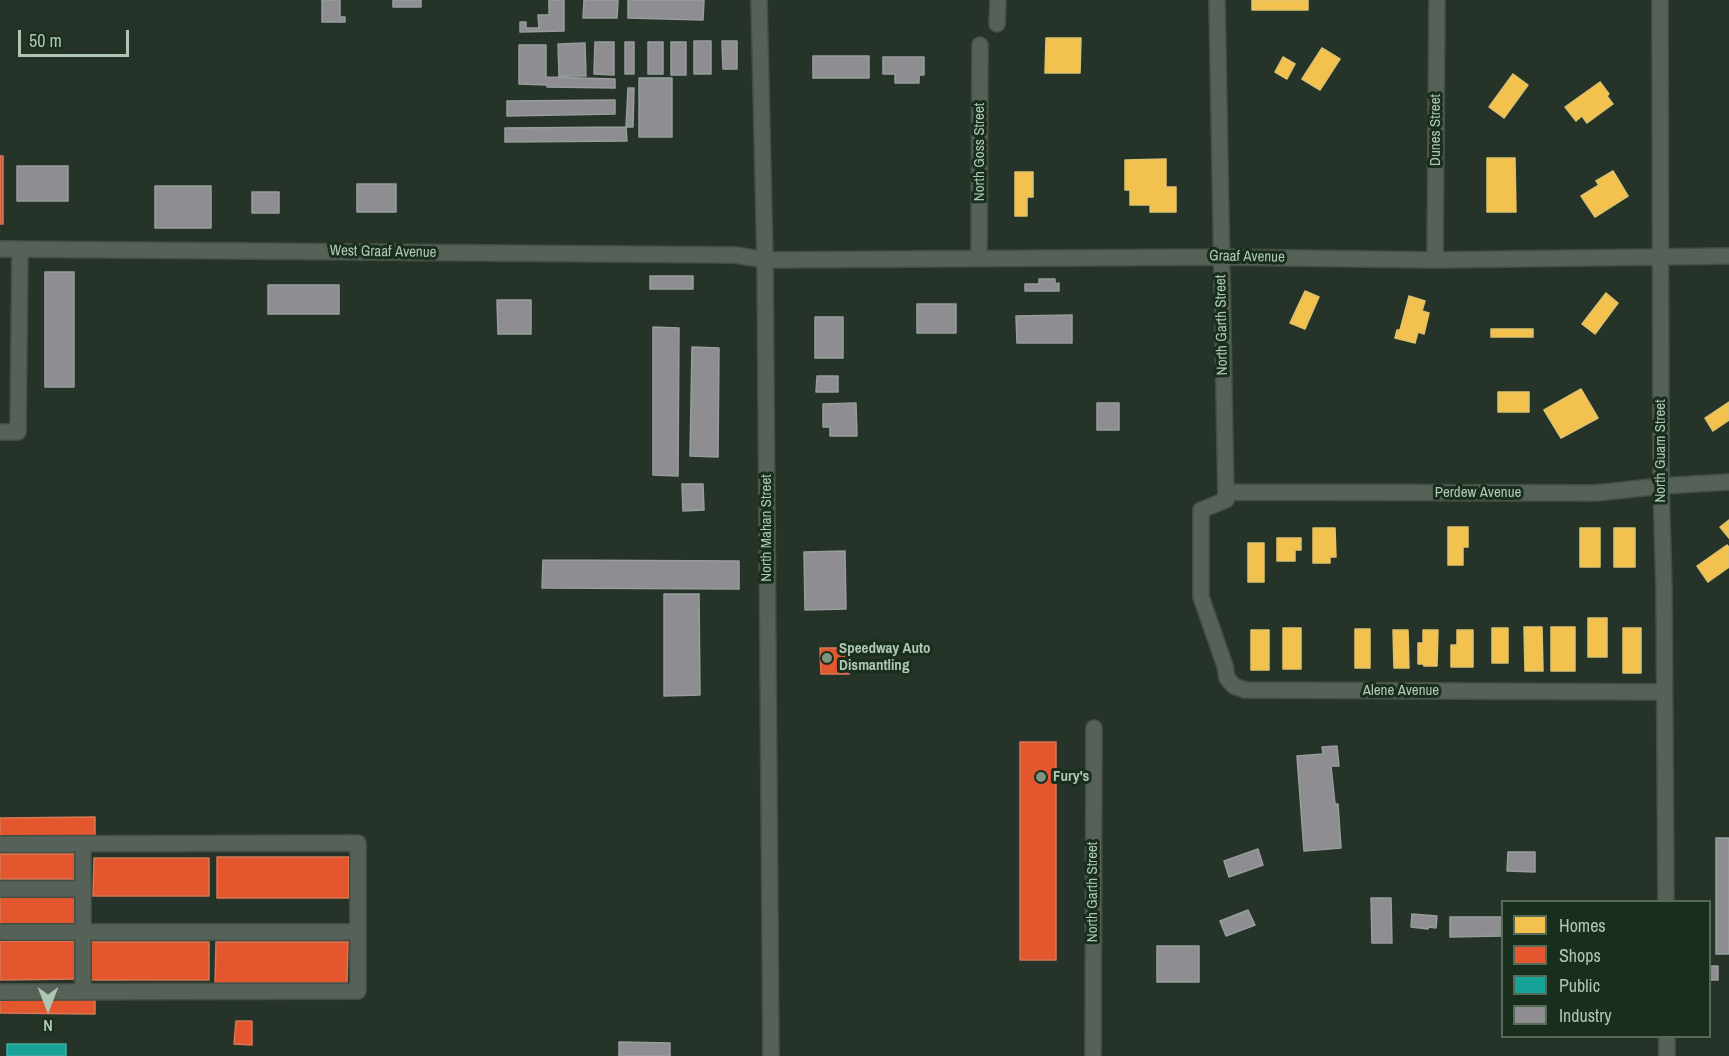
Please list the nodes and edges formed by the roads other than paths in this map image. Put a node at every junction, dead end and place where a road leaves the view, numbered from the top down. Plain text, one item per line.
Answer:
1 (759, 0) edge
2 (998, 0) edge
3 (1217, 0) edge
4 (1437, 0) edge
5 (1660, 0) edge
6 (997, 24) dead end
7 (980, 45) dead end
8 (0, 249) edge
9 (20, 249) junction
10 (1660, 256) junction
11 (1729, 256) edge
12 (1221, 257) junction
13 (979, 259) junction
14 (765, 260) junction
15 (1435, 260) junction
16 (0, 432) edge
17 (1729, 482) edge
18 (1661, 486) junction
19 (1226, 492) junction
20 (1664, 692) junction
21 (1094, 728) dead end
22 (0, 844) edge
23 (83, 844) junction
24 (0, 889) edge
25 (83, 889) junction
26 (1666, 900) edge
27 (0, 932) edge
28 (82, 932) junction
29 (357, 932) junction
30 (0, 992) edge
31 (83, 992) junction
32 (1667, 1038) edge
33 (771, 1056) edge
34 (1093, 1056) edge
35 (1667, 1056) edge

1 - 14 street, North Mahan Street
2 - 6 street
3 - 12 street, North Garth Street
4 - 15 street, Dunes Street
5 - 10 street, North Guam Street
7 - 13 street, North Goss Street
8 - 9 street, West Graaf Avenue
9 - 14 street, West Graaf Avenue
9 - 16 street
10 - 11 street, Graaf Avenue
10 - 15 street, Graaf Avenue
10 - 18 street, North Guam Street
12 - 13 street, Graaf Avenue
12 - 15 street, Graaf Avenue
12 - 19 street, North Garth Street
13 - 14 street, Graaf Avenue
14 - 33 street, North Mahan Street
17 - 18 street, Perdew Avenue
18 - 19 street, Perdew Avenue
18 - 20 street, North Guam Street
19 - 20 street, Alene Avenue
20 - 26 street, North Guam Street
21 - 34 street, North Garth Street
22 - 23 street
23 - 25 street
23 - 29 street
24 - 25 street
25 - 28 street
27 - 28 street
28 - 29 street
28 - 31 street
29 - 31 street
30 - 31 street
32 - 35 street

